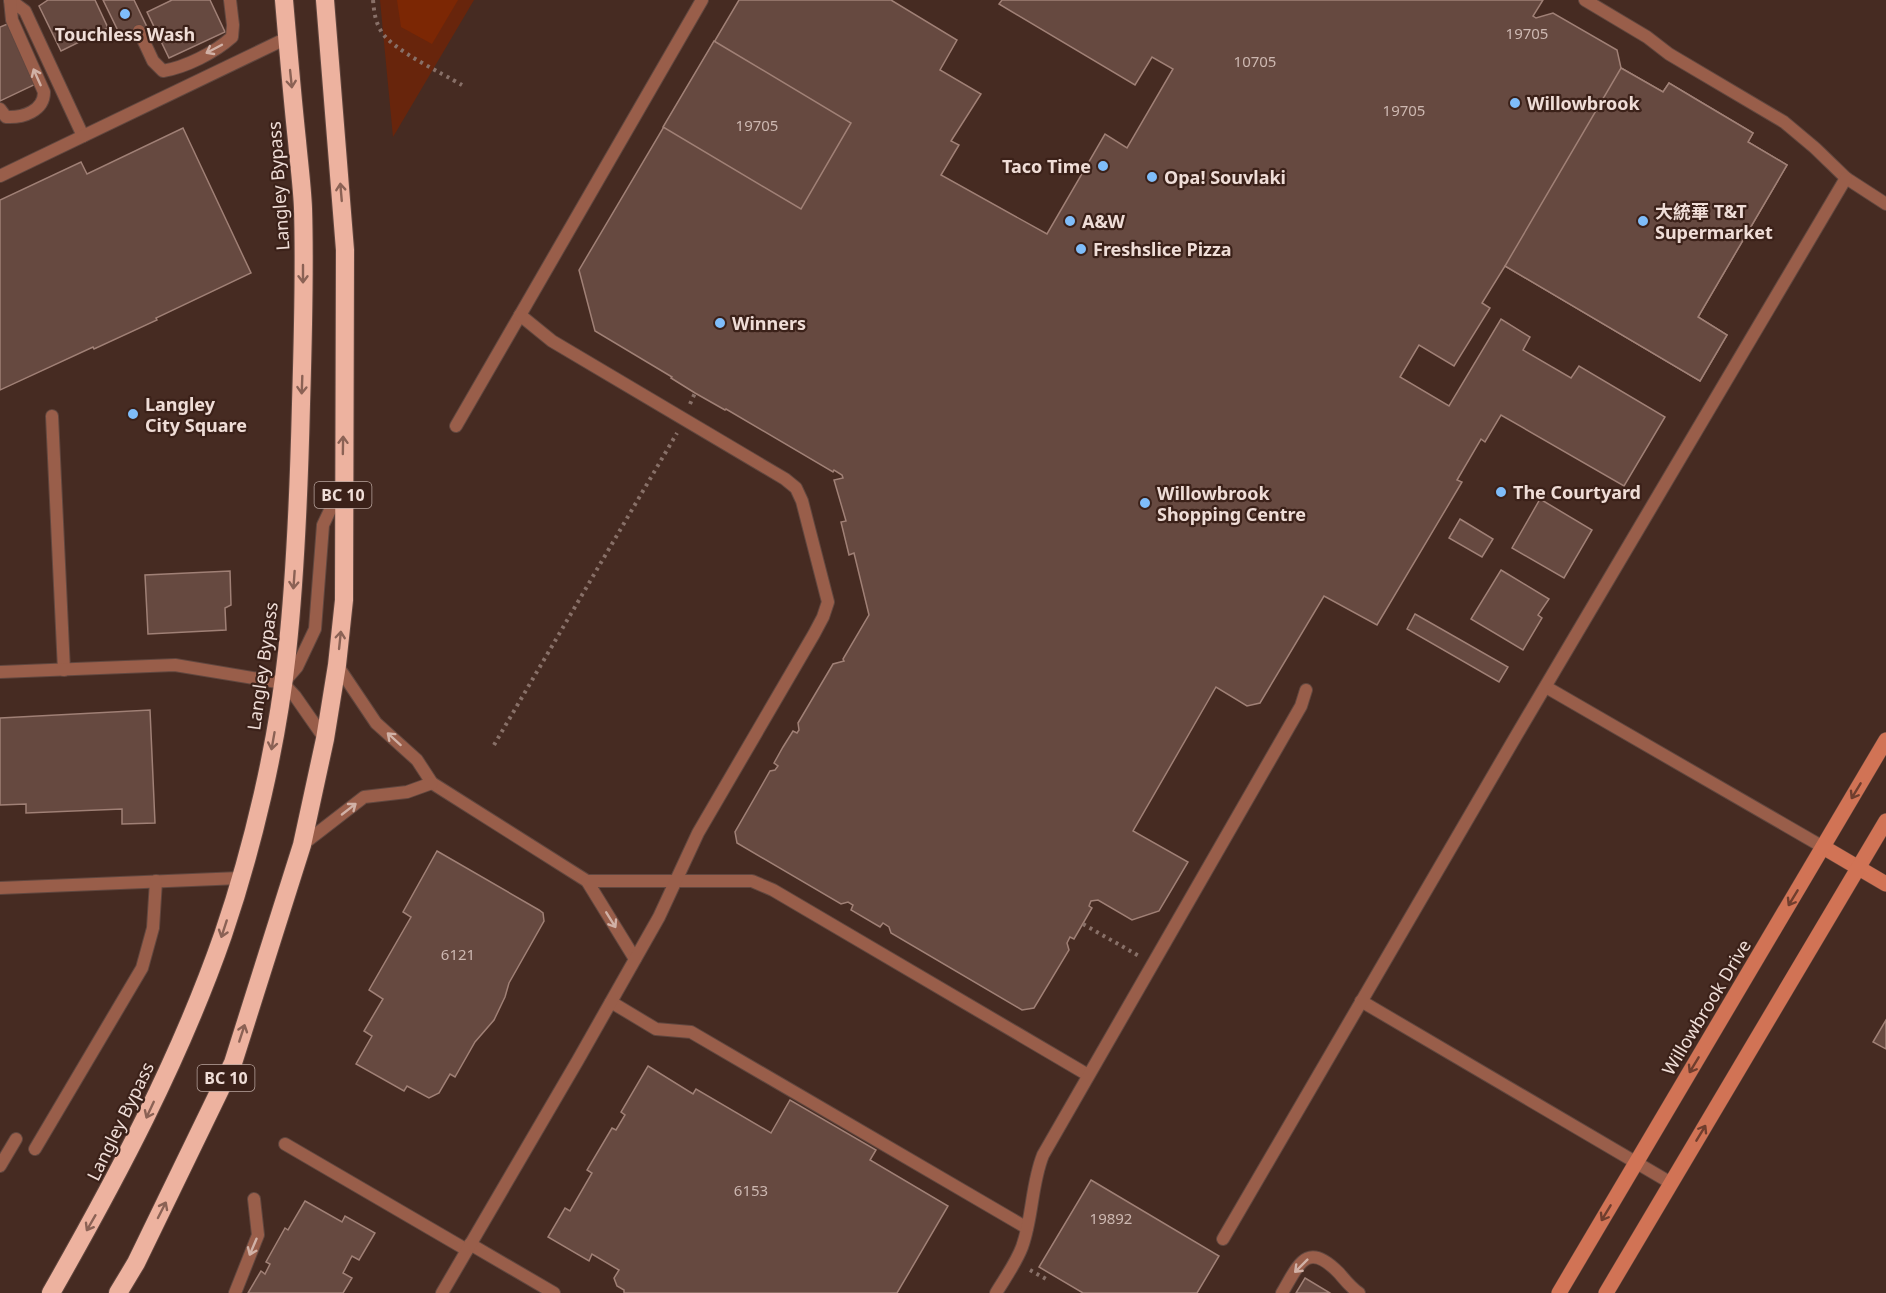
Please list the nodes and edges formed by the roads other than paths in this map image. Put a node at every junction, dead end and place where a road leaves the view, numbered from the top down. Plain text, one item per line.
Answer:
1 (10, 0) edge
2 (230, 0) edge
3 (284, 0) edge
4 (325, 0) edge
5 (702, 0) edge
6 (1585, 0) edge
7 (139, 31) dead end
8 (287, 38) junction
9 (0, 109) edge
10 (83, 136) junction
11 (0, 176) edge
12 (1846, 178) junction
13 (1886, 204) edge
14 (520, 315) junction
15 (52, 416) dead end
16 (456, 426) dead end
17 (343, 483) junction
18 (337, 665) junction
19 (64, 670) junction
20 (0, 672) edge
21 (283, 683) junction
22 (1546, 687) junction
23 (1306, 690) dead end
24 (325, 739) junction
25 (1886, 740) edge
26 (432, 783) junction
27 (1886, 821) edge
28 (302, 845) junction
29 (1823, 848) junction
30 (1858, 868) junction
31 (240, 878) junction
32 (677, 880) junction
33 (156, 881) junction
34 (587, 881) junction
35 (1886, 884) edge
36 (0, 888) edge
37 (635, 959) junction
38 (1361, 1001) junction
39 (611, 1002) junction
40 (1088, 1075) junction
41 (16, 1139) dead end
42 (285, 1144) dead end
43 (35, 1149) dead end
44 (1636, 1163) junction
45 (0, 1166) edge
46 (1671, 1183) junction
47 (254, 1199) dead end
48 (1027, 1228) junction
49 (1223, 1239) dead end
50 (469, 1247) junction
51 (51, 1293) edge
52 (118, 1293) edge
53 (235, 1293) edge
54 (442, 1293) edge
55 (554, 1293) edge
56 (996, 1293) edge
57 (1282, 1293) edge
58 (1359, 1293) edge
59 (1559, 1293) edge
60 (1606, 1293) edge

9 -> 1 lane
1 - 10 lane
2 -> 7 lane
3 - 8 highway, Langley Bypass / BC 10
17 -> 4 highway, BC 10
5 - 14 lane
6 - 12 lane
8 - 10 lane
8 -> 21 highway, Langley Bypass / BC 10
10 - 11 lane
12 - 13 lane
12 - 22 lane
14 - 16 lane
14 - 32 lane
15 - 19 lane
18 -> 17 highway, BC 10
17 - 21 lane
18 - 24 highway, BC 10
26 -> 18 lane
19 - 20 lane
19 - 21 lane
21 - 24 lane
21 -> 31 highway, Langley Bypass / BC 10
22 - 29 lane
22 - 38 lane
23 - 40 lane
24 - 28 highway, BC 10
25 -> 29 main road, Willowbrook Drive
28 -> 26 lane
26 - 34 lane
27 - 30 main road
52 -> 28 highway, BC 10
29 - 30 main road
29 -> 44 main road, Willowbrook Drive
30 - 35 main road
46 -> 30 main road
31 - 33 lane
31 -> 51 highway, Langley Bypass / BC 10
32 - 34 lane
32 - 37 lane
32 - 40 lane
33 - 36 lane
33 - 43 lane
34 -> 37 lane
37 - 39 lane
38 - 44 lane
38 - 49 lane
39 - 48 lane
39 - 50 lane
40 - 48 lane
41 - 45 lane
42 - 50 lane
44 - 46 lane
44 -> 59 main road, Willowbrook Drive
46 - 60 main road
47 -> 53 lane
48 - 56 lane
50 - 54 lane
50 - 55 lane
58 -> 57 lane

